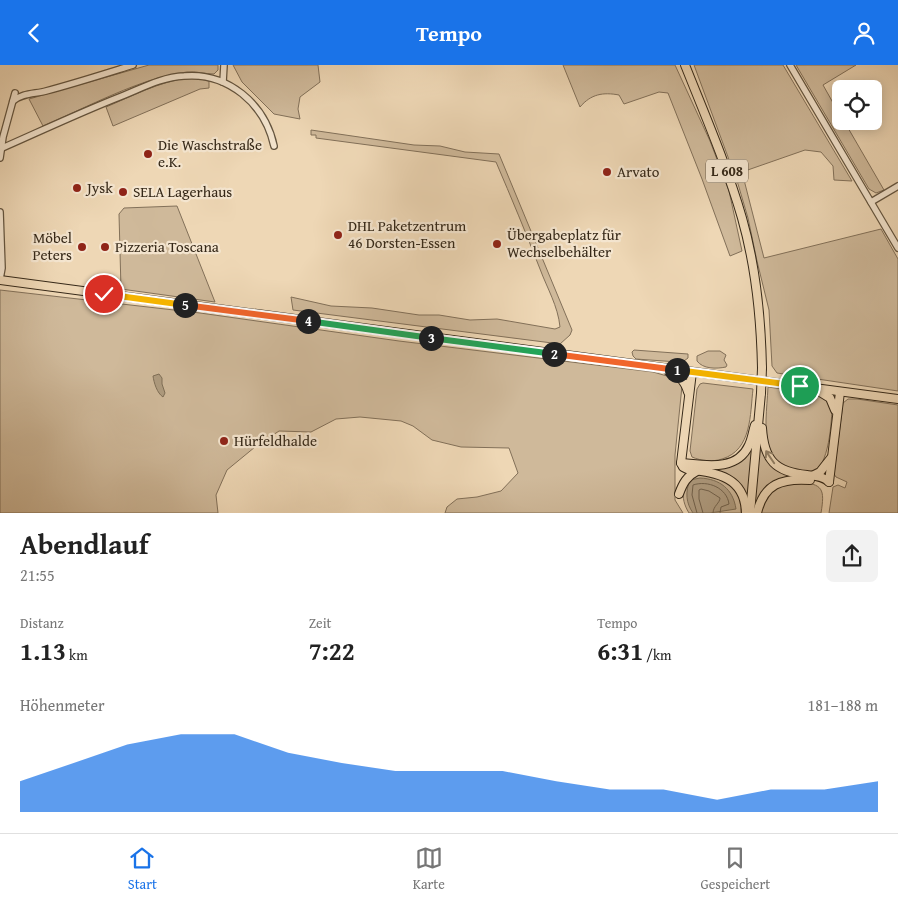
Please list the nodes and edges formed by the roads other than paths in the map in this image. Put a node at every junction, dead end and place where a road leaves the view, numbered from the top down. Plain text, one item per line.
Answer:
1 (133, 65) edge
2 (224, 65) edge
3 (685, 65) edge
4 (790, 65) edge
5 (223, 82) junction
6 (15, 93) dead end
7 (13, 101) junction
8 (274, 146) dead end
9 (0, 149) edge
10 (0, 158) edge
11 (898, 186) edge
12 (871, 202) junction
13 (0, 212) edge
14 (898, 248) edge
15 (0, 279) edge
16 (660, 368) junction
17 (692, 372) junction
18 (813, 388) junction
19 (840, 391) junction
20 (688, 397) junction
21 (898, 399) edge
22 (760, 406) junction
23 (836, 412) junction
24 (831, 458) junction
25 (681, 463) junction
26 (698, 471) junction
27 (812, 475) junction
28 (829, 482) junction
29 (679, 494) dead end
30 (746, 513) edge
31 (750, 513) edge
32 (756, 513) edge

1 - 7 street
2 - 5 street
3 - 22 main road, L 608, bridge
4 - 12 street
5 - 8 street
5 - 9 street
6 - 7 street
7 - 9 street
9 - 10 street
11 - 12 street
12 - 14 street
13 - 15 street
15 - 16 main road
16 - 17 main road
16 - 20 main road
17 - 18 main road
17 - 20 main road
18 - 19 main road
18 - 23 main road
19 - 21 main road
19 - 23 main road
20 - 25 main road
22 - 25 main road
27 -> 22 main road
22 - 31 main road, L 608
23 - 24 main road
24 - 27 main road
24 - 28 main road
25 - 26 main road
26 - 29 main road
26 - 30 main road
27 - 28 main road
28 - 32 main road

